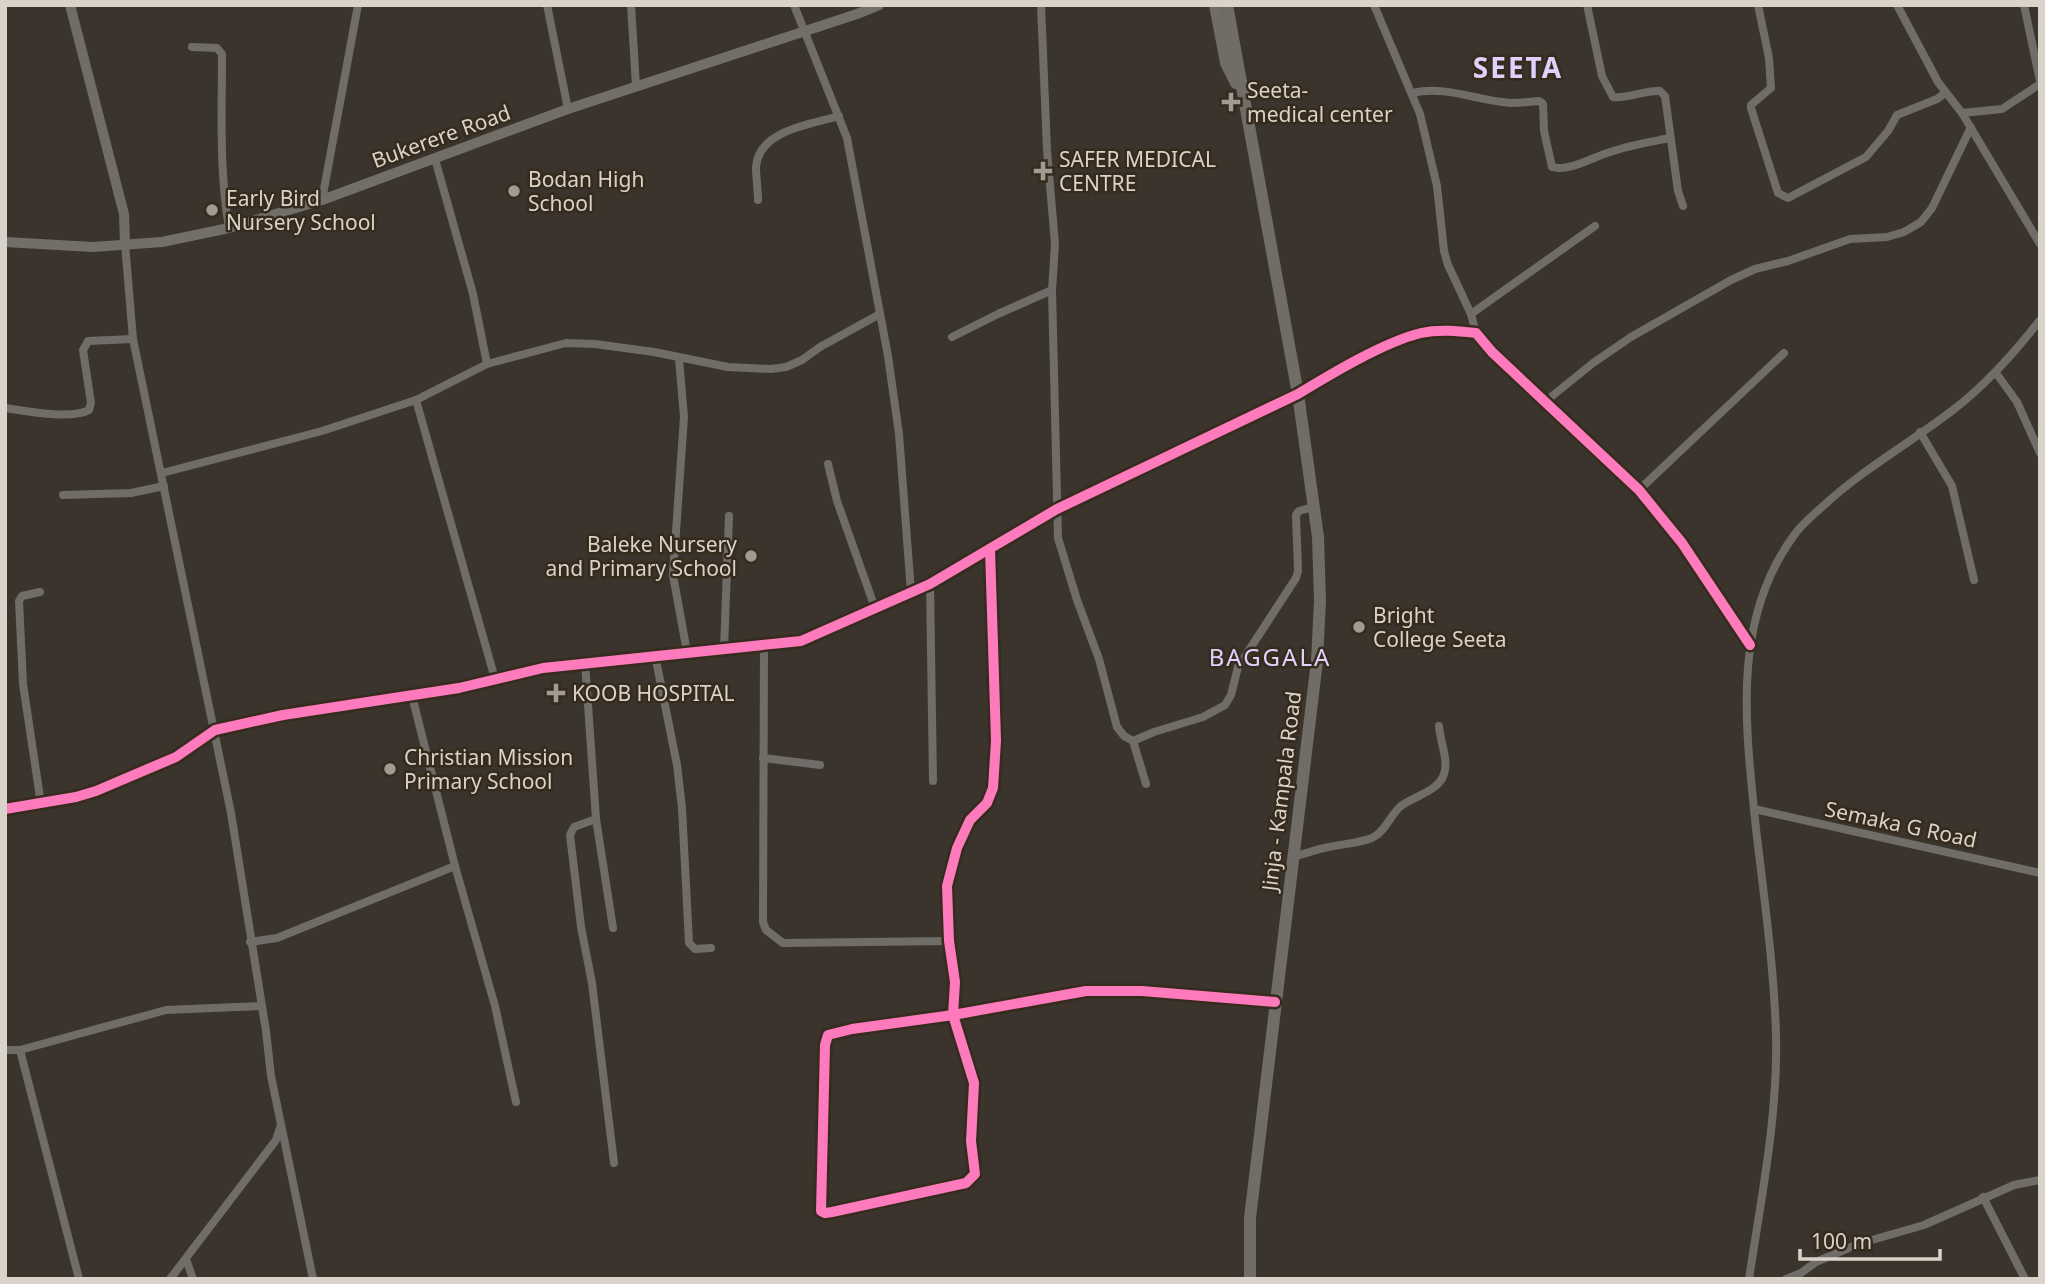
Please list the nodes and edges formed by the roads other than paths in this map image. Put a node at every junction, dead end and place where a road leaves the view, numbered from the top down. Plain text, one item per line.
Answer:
1 (70, 5) edge
2 (358, 5) edge
3 (547, 5) edge
4 (631, 5) edge
5 (794, 5) edge
6 (878, 5) edge
7 (1041, 5) edge
8 (1215, 5) edge
9 (1227, 5) edge
10 (1374, 5) edge
11 (1587, 5) edge
12 (1758, 5) edge
13 (1897, 5) edge
14 (2024, 5) edge
15 (856, 10) edge
16 (804, 30) junction
17 (192, 47) dead end
18 (2040, 82) edge
19 (636, 86) junction
20 (1412, 93) junction
21 (1945, 93) junction
22 (1245, 102) junction
23 (568, 109) junction
24 (1962, 113) junction
25 (839, 116) junction
26 (1971, 127) junction
27 (1670, 138) junction
28 (435, 159) junction
29 (322, 200) junction
30 (758, 201) dead end
31 (1683, 206) dead end
32 (1595, 226) dead end
33 (229, 228) junction
34 (5, 242) edge
35 (125, 244) junction
36 (2040, 244) edge
37 (1052, 290) junction
38 (880, 314) junction
39 (1471, 314) junction
40 (2040, 320) edge
41 (1476, 333) junction
42 (952, 337) dead end
43 (133, 339) junction
44 (1784, 353) dead end
45 (679, 359) junction
46 (486, 364) junction
47 (1996, 373) junction
48 (1298, 394) junction
49 (416, 400) junction
50 (1546, 401) junction
51 (5, 408) edge
52 (1920, 432) junction
53 (2040, 453) edge
54 (828, 464) dead end
55 (162, 473) junction
56 (164, 486) junction
57 (1639, 490) junction
58 (63, 495) dead end
59 (1313, 507) junction
60 (1057, 509) junction
61 (729, 516) dead end
62 (990, 549) junction
63 (1974, 580) dead end
64 (930, 584) junction
65 (40, 592) dead end
66 (911, 592) junction
67 (875, 608) junction
68 (1750, 645) junction
69 (764, 646) junction
70 (724, 649) junction
71 (687, 653) junction
72 (655, 655) junction
73 (585, 662) junction
74 (495, 680) junction
75 (412, 696) junction
76 (1439, 726) dead end
77 (215, 730) junction
78 (1133, 741) junction
79 (763, 758) junction
80 (820, 765) dead end
81 (933, 782) dead end
82 (1146, 785) dead end
83 (41, 804) junction
84 (5, 809) edge
85 (1754, 809) junction
86 (596, 819) junction
87 (1292, 857) junction
88 (455, 866) junction
89 (2040, 873) edge
90 (613, 929) dead end
91 (949, 941) junction
92 (250, 942) junction
93 (711, 948) dead end
94 (1275, 1002) junction
95 (262, 1006) junction
96 (953, 1015) junction
97 (5, 1050) edge
98 (20, 1050) junction
99 (516, 1102) dead end
100 (281, 1124) junction
101 (614, 1163) dead end
102 (2040, 1180) edge
103 (1983, 1197) junction
104 (186, 1259) junction
105 (79, 1279) edge
106 (170, 1279) edge
107 (193, 1279) edge
108 (313, 1279) edge
109 (1250, 1279) edge
110 (1749, 1279) edge
111 (1786, 1279) edge
112 (2025, 1279) edge

1 - 35 street
2 - 29 street
3 - 23 street
4 - 19 street
5 - 16 street
6 - 15 main road, Bukerere Road
7 - 37 street
8 - 22 highway, Jinja - Kampala Road
9 - 22 highway, Jinja - Kampala Road
10 - 20 street
11 - 27 street
12 - 21 street
13 - 21 street
14 - 18 street
15 - 16 main road, Bukerere Road
16 - 19 main road, Bukerere Road
16 - 25 street
17 - 33 street
18 - 24 street
19 - 23 main road, Bukerere Road
20 - 27 street
20 - 39 street
21 - 24 street
22 - 48 highway, Jinja - Kampala Road
23 - 28 main road, Bukerere Road
24 - 26 street
25 - 30 street
25 - 38 street
26 - 36 street
26 - 50 street
27 - 31 street
28 - 29 main road, Bukerere Road
28 - 46 street
29 - 33 main road, Bukerere Road
32 - 39 street
33 - 35 main road, Bukerere Road
34 - 35 main road, Bukerere Road
35 - 43 street
37 - 42 street
37 - 60 street
38 - 45 street
38 - 66 street
39 - 41 street
40 - 47 street
41 - 48 street
41 - 50 street
43 - 51 street
43 - 55 street
44 - 57 street
45 - 46 street
45 - 71 street
46 - 49 street
47 - 52 street
47 - 53 street
48 - 59 highway, Jinja - Kampala Road
48 - 60 street
49 - 55 street
49 - 74 street
50 - 57 street
52 - 63 street
52 - 68 street
54 - 67 street
55 - 56 street
56 - 58 street
56 - 77 street
57 - 68 street
59 - 78 street
59 - 87 highway, Jinja - Kampala Road
60 - 62 street
60 - 78 street
61 - 70 street
62 - 64 street
62 - 91 street
64 - 66 street
64 - 81 street
65 - 83 street
66 - 67 street
67 - 69 street
68 - 85 street
69 - 70 street
69 - 79 street
70 - 71 street
71 - 72 street
72 - 73 street
72 - 93 street
73 - 74 street
73 - 86 street
74 - 75 street
75 - 77 street
75 - 88 street
76 - 87 street
77 - 83 street
77 - 92 street
78 - 82 street
79 - 80 street
79 - 91 street
83 - 84 street
85 - 89 street, Semaka G Road
85 - 110 street
86 - 90 street
86 - 101 street
87 - 94 highway, Jinja - Kampala Road
88 - 92 street
88 - 99 street
91 - 96 street
92 - 95 street
94 - 96 street
94 - 109 highway, Jinja - Kampala Road
95 - 98 street
95 - 100 street
96 - 96 street
97 - 98 street
98 - 105 street
100 - 104 street
100 - 108 street
102 - 103 street
103 - 111 street
103 - 112 street
104 - 106 street
104 - 107 street

